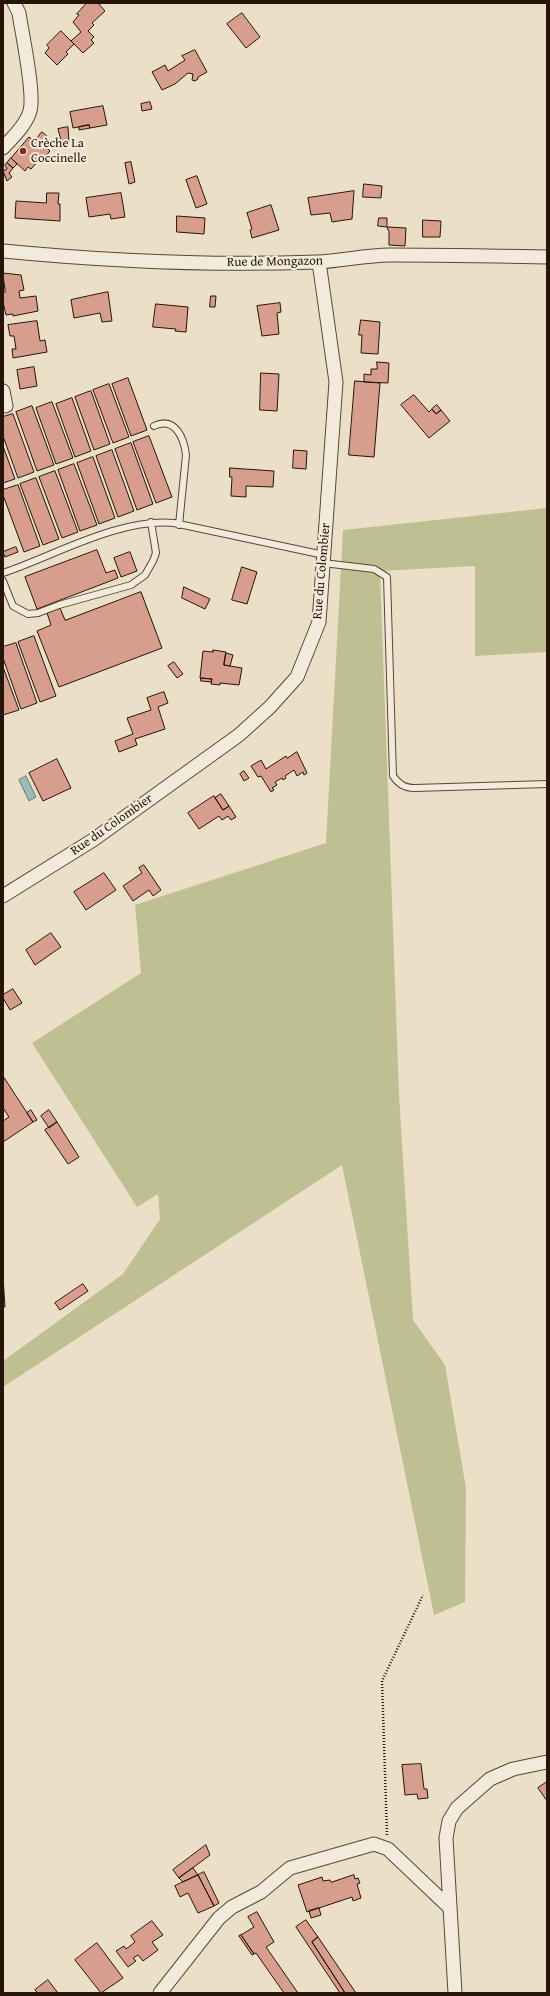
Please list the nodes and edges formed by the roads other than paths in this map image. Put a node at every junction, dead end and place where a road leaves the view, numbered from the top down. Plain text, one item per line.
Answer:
1 (14, 3) edge
2 (3, 148) edge
3 (3, 251) edge
4 (547, 257) edge
5 (319, 262) junction
6 (3, 392) edge
7 (6, 406) dead end
8 (154, 426) dead end
9 (151, 522) junction
10 (180, 525) junction
11 (324, 559) junction
12 (3, 573) edge
13 (3, 581) edge
14 (547, 784) edge
15 (3, 896) edge
16 (547, 1762) edge
17 (449, 1907) junction
18 (160, 1993) edge
19 (455, 1993) edge

1 - 2 street
3 - 5 street, Rue de Mongazon
4 - 5 street, Rue de Mongazon
5 - 11 street, Rue du Colombier
6 - 7 street
8 - 10 lane
9 - 10 lane
9 - 12 lane
9 - 13 lane
10 - 11 lane
11 - 14 lane
11 - 15 street, Rue du Colombier
16 - 17 street
17 - 18 street
17 - 19 street

